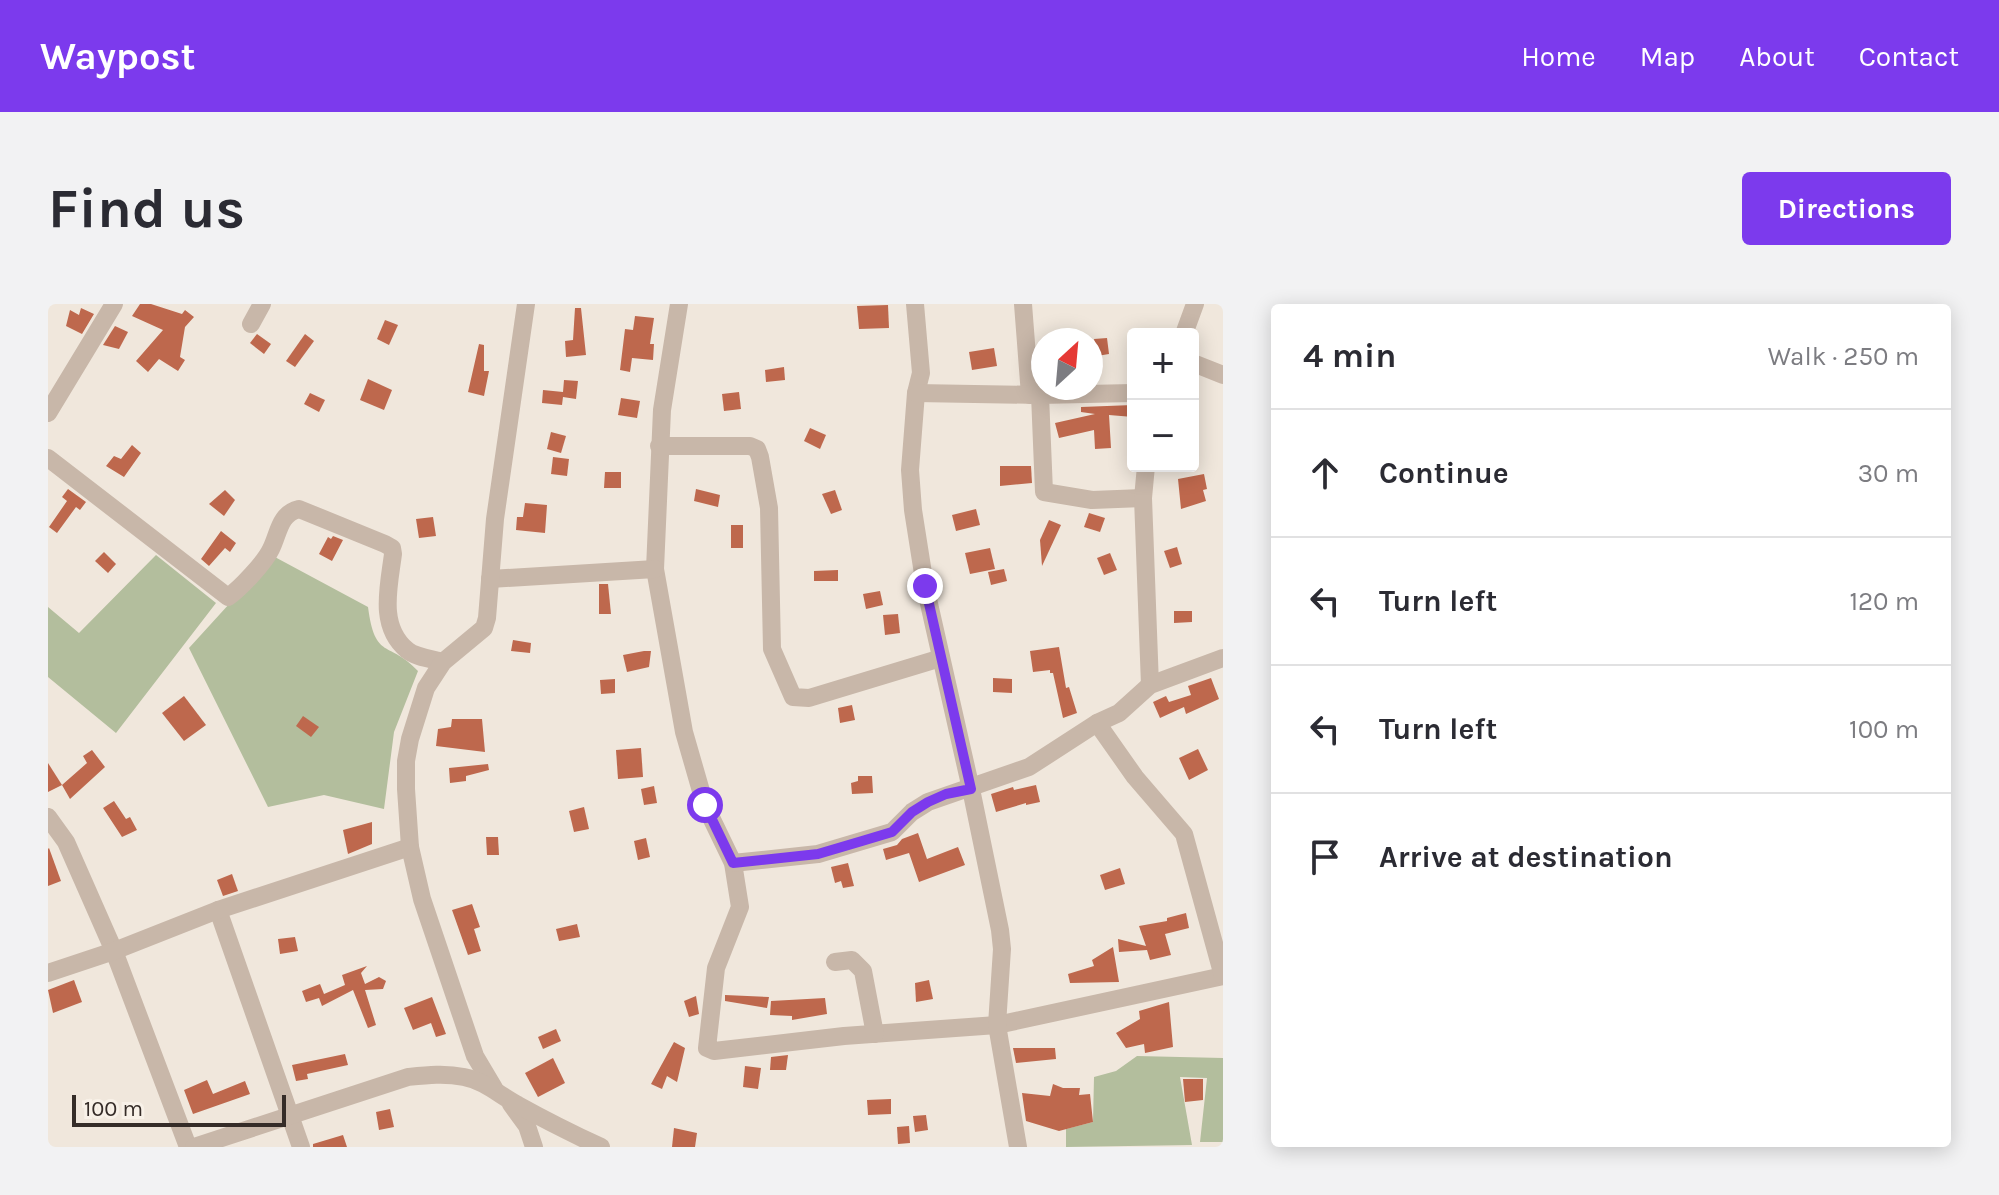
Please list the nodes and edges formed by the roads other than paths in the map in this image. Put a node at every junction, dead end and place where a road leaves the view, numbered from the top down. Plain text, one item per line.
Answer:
1 (114, 304) edge
2 (262, 304) edge
3 (526, 304) edge
4 (679, 304) edge
5 (915, 304) edge
6 (1023, 304) edge
7 (1195, 304) edge
8 (251, 324) dead end
9 (1186, 328) edge
10 (1031, 365) edge
11 (1199, 365) edge
12 (1223, 375) edge
13 (916, 393) junction
14 (1127, 393) edge
15 (1103, 394) edge
16 (1031, 395) edge
17 (1035, 400) edge
18 (48, 413) edge
19 (659, 446) junction
20 (48, 458) edge
21 (1145, 472) edge
22 (1143, 498) junction
23 (655, 569) junction
24 (490, 579) junction
25 (941, 658) junction
26 (1223, 658) edge
27 (443, 662) junction
28 (1150, 685) junction
29 (1097, 723) junction
30 (971, 789) junction
31 (48, 817) edge
32 (410, 847) junction
33 (733, 863) junction
34 (218, 910) junction
35 (114, 951) junction
36 (835, 962) dead end
37 (48, 973) edge
38 (1223, 976) edge
39 (997, 1025) junction
40 (875, 1034) junction
41 (475, 1056) junction
42 (455, 1076) junction
43 (501, 1094) junction
44 (288, 1115) junction
45 (535, 1123) junction
46 (188, 1147) edge
47 (194, 1147) edge
48 (301, 1147) edge
49 (534, 1147) edge
50 (601, 1147) edge
51 (1018, 1147) edge

1 - 18 street
2 - 8 street
3 - 24 street
4 - 19 street
5 - 13 street
6 - 10 street
7 - 9 street
11 - 12 street
13 - 16 street
13 - 25 street
14 - 15 street
17 - 22 street
19 - 23 street
19 - 25 street
20 - 27 street
21 - 22 street
22 - 28 street
23 - 24 street
23 - 33 street
24 - 27 street
25 - 30 street
26 - 28 street
27 - 32 street
28 - 29 street
29 - 30 street
29 - 38 street
30 - 33 street
30 - 39 street
31 - 35 street
32 - 34 street
32 - 41 street
33 - 40 street
34 - 35 street
34 - 44 street
35 - 37 street
35 - 46 street
36 - 40 street
38 - 39 street
39 - 40 street
39 - 51 street
41 - 42 street
41 - 43 street
42 - 43 street
42 - 44 street
43 - 45 street
44 - 47 street
44 - 48 street
45 - 49 street
45 - 50 street

